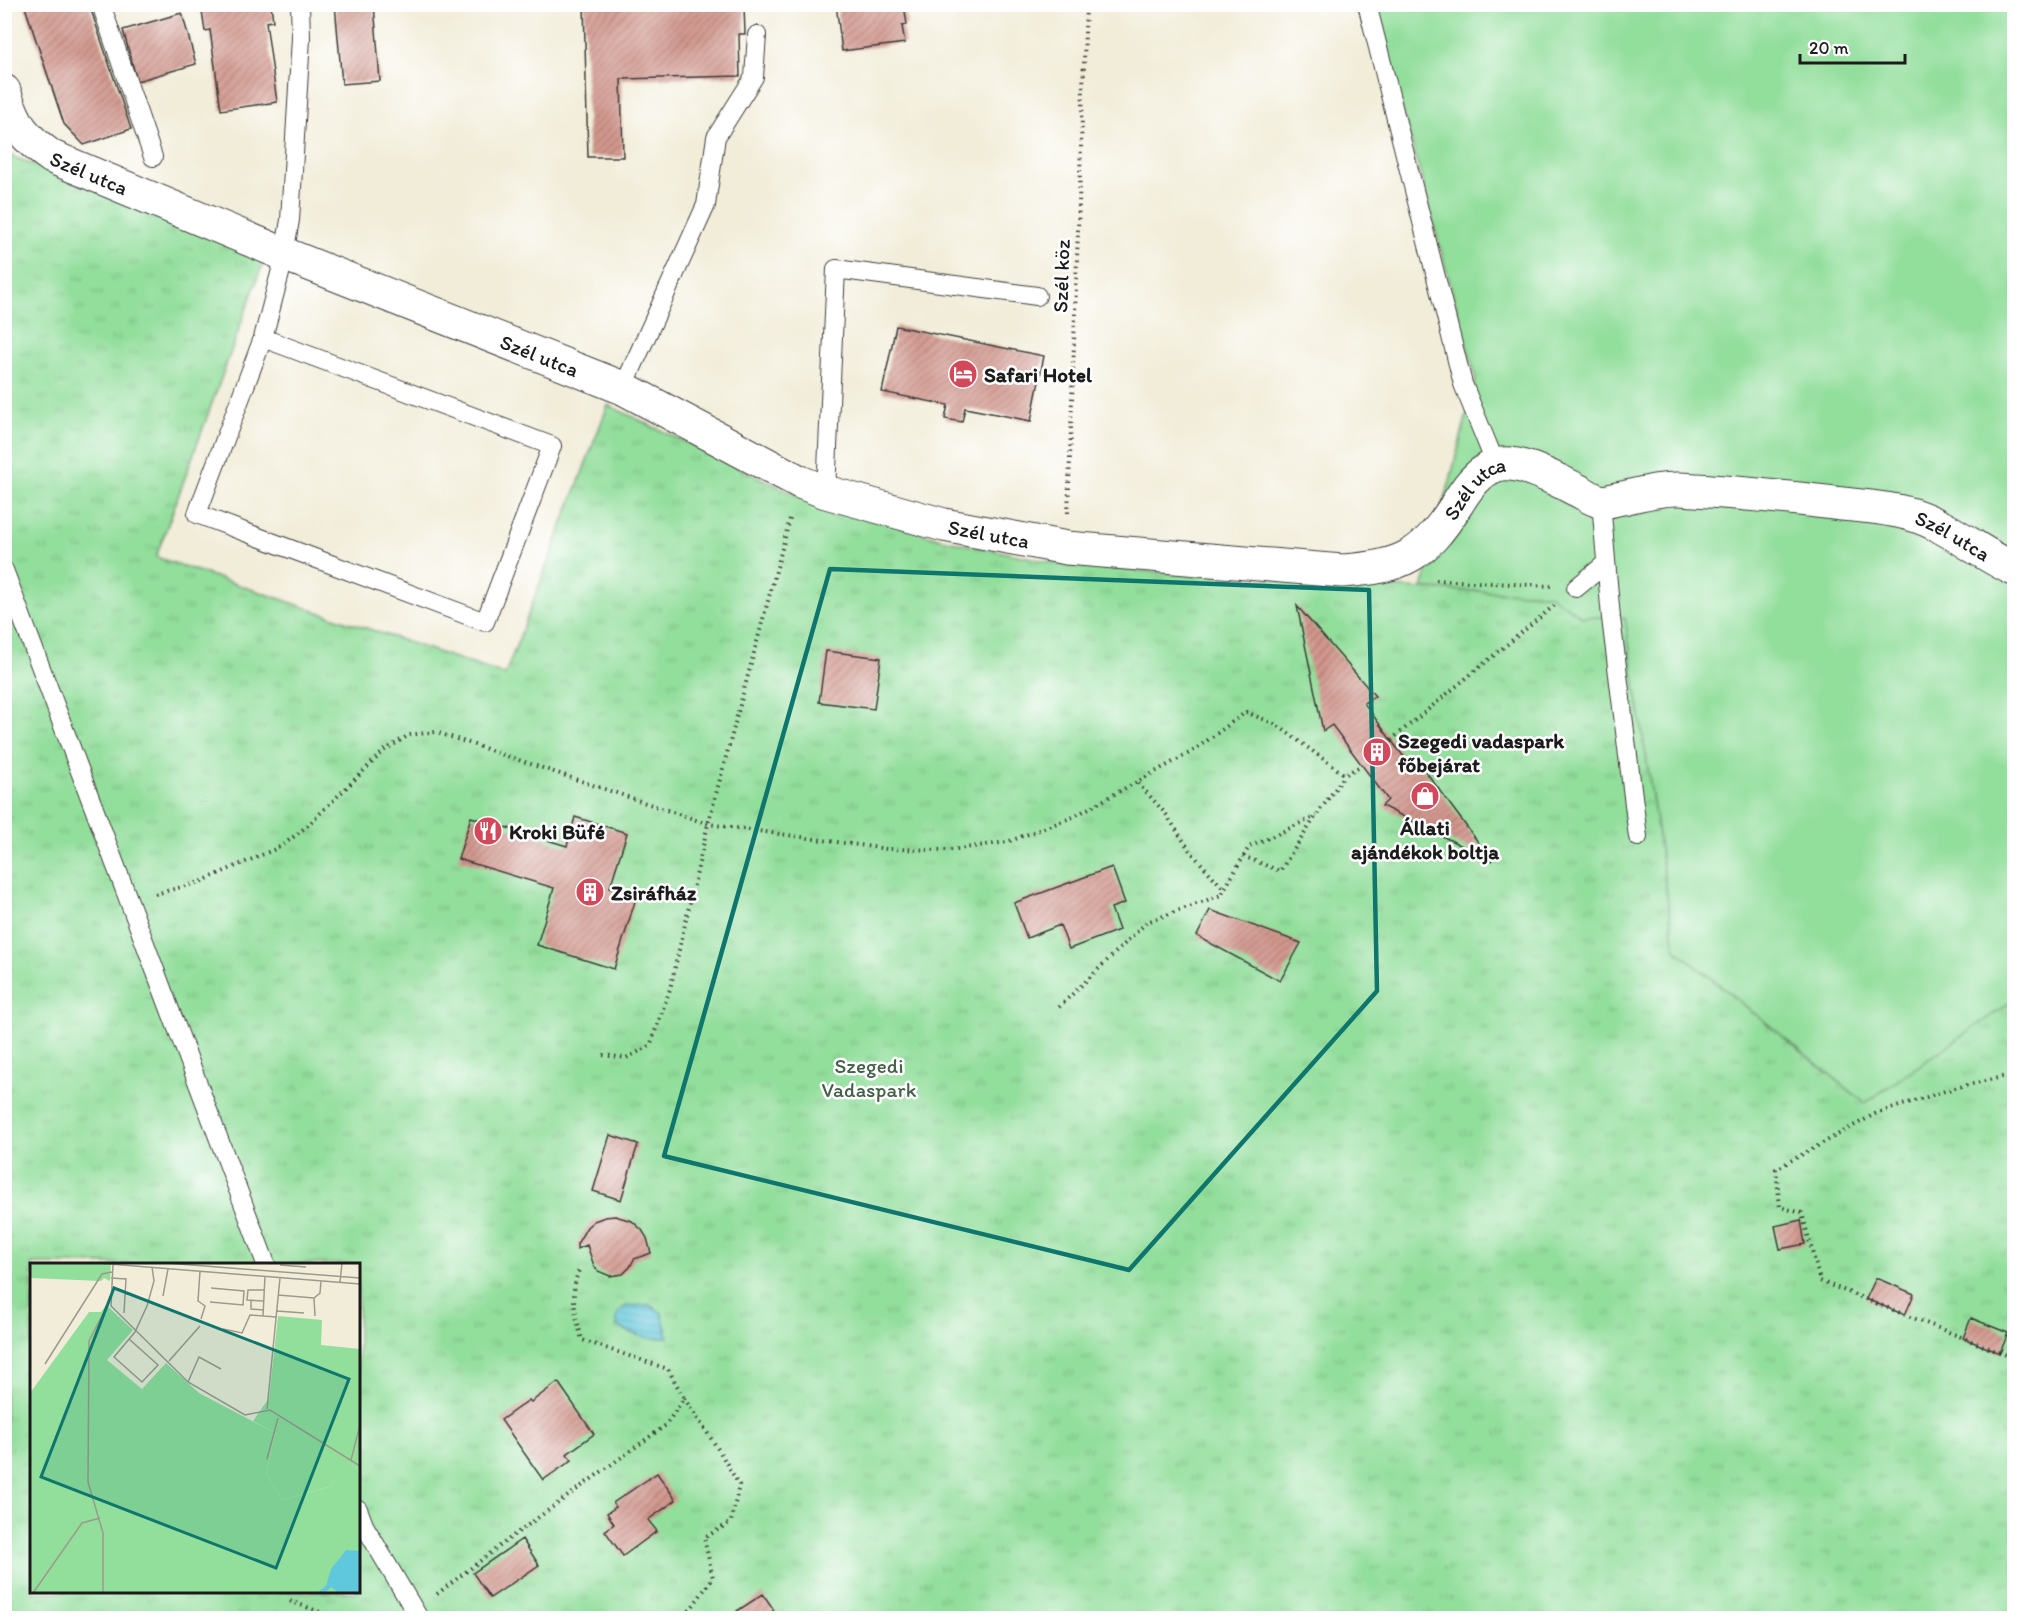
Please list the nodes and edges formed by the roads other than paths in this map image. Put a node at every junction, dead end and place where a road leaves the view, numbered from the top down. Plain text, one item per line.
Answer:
1 (101, 4) edge
2 (300, 4) edge
3 (1367, 4) edge
4 (757, 35) dead end
5 (6, 103) edge
6 (153, 157) dead end
7 (284, 254) junction
8 (1037, 296) dead end
9 (263, 338) junction
10 (623, 388) junction
11 (1496, 465) junction
12 (813, 487) junction
13 (1600, 502) junction
14 (1605, 564) junction
15 (4, 570) edge
16 (2014, 570) edge
17 (1576, 588) road end
18 (1638, 837) dead end
19 (266, 1263) edge
20 (360, 1514) edge
21 (417, 1615) edge

1 - 6 lane
2 - 7 lane
3 - 11 lane
4 - 10 lane
5 - 7 street, Szél utca
7 - 9 lane
7 - 10 street, Szél utca
8 - 12 lane
9 - 9 lane
10 - 12 street, Szél utca
11 - 12 street, Szél utca
11 - 13 street, Szél utca
13 - 14 lane
13 - 16 street, Szél utca
14 - 17 lane
14 - 18 lane
15 - 19 lane
20 - 21 lane

